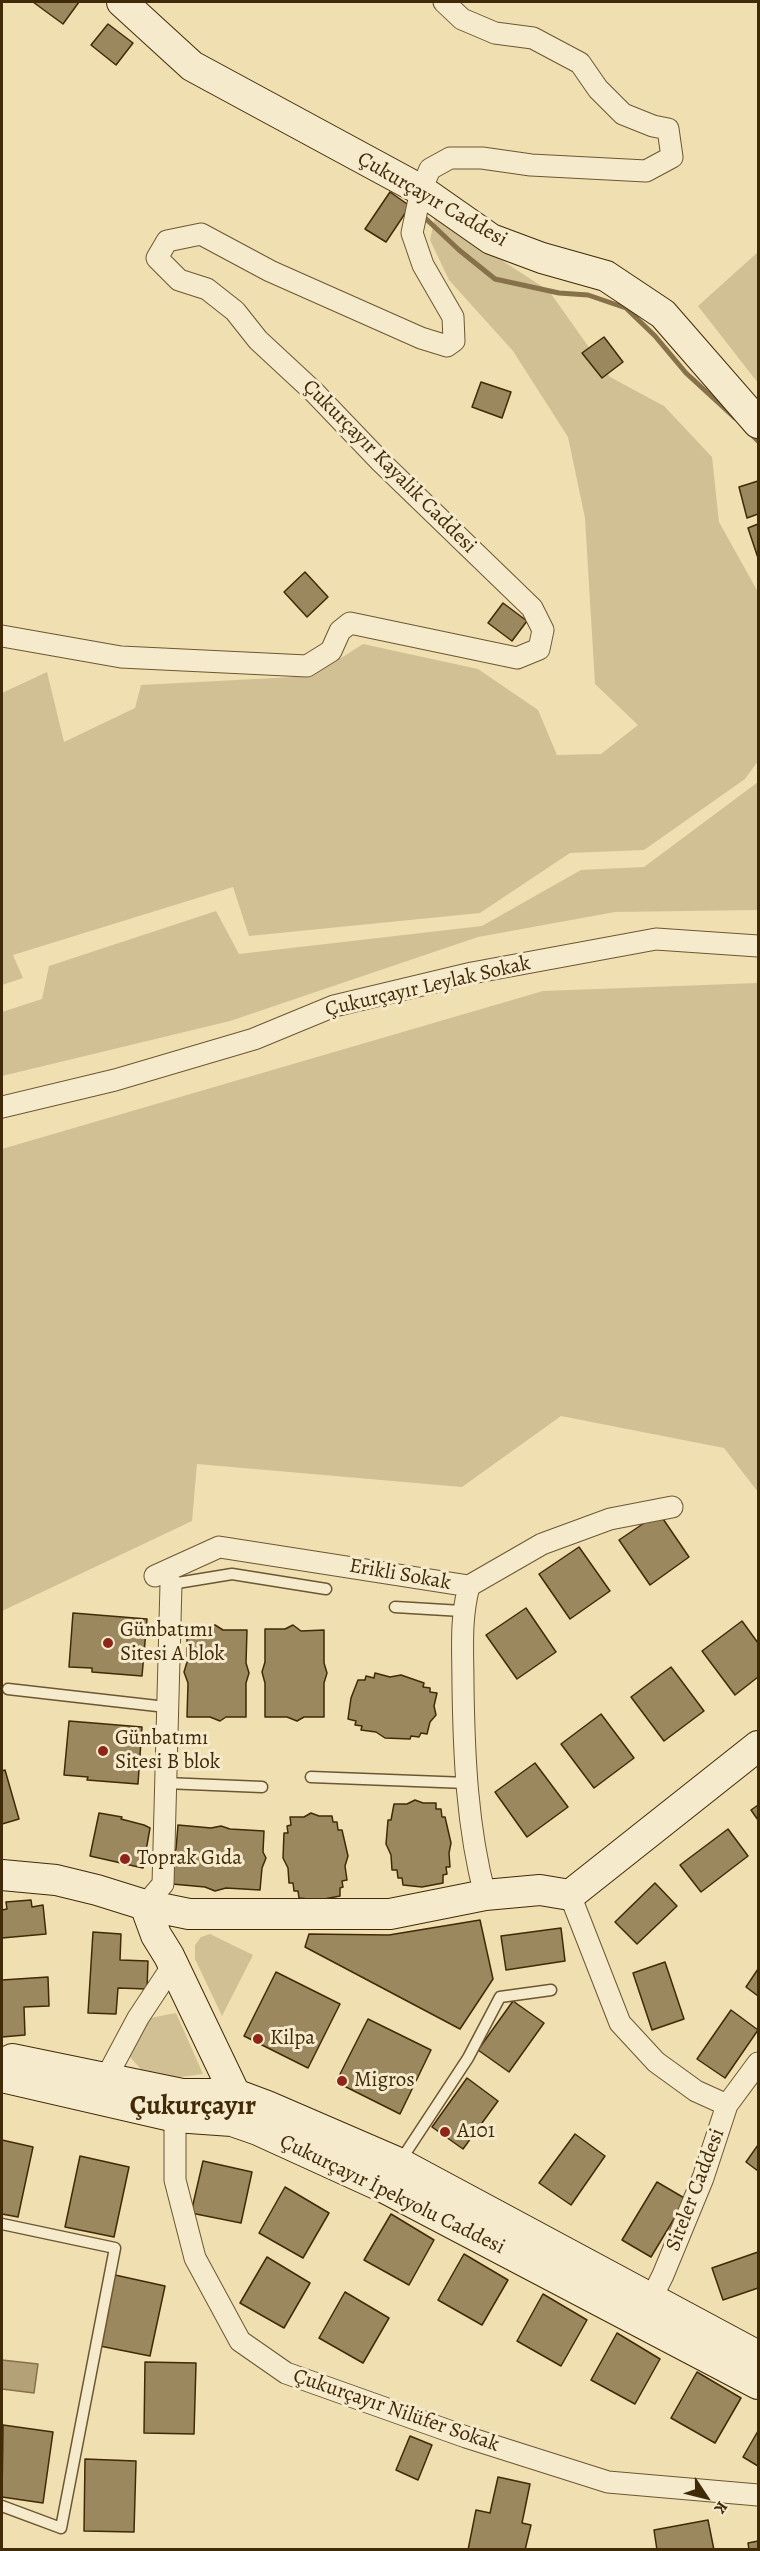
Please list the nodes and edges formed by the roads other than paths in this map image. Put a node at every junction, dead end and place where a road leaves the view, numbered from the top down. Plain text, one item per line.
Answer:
1 (122, 2) edge
2 (444, 2) edge
3 (421, 190) junction
4 (759, 423) edge
5 (2, 636) edge
6 (759, 946) edge
7 (2, 1107) edge
8 (672, 1508) dead end
9 (163, 1580) junction
10 (469, 1586) junction
11 (326, 1589) dead end
12 (395, 1607) dead end
13 (462, 1611) junction
14 (8, 1689) dead end
15 (166, 1707) junction
16 (759, 1746) edge
17 (311, 1777) dead end
18 (165, 1783) junction
19 (467, 1783) junction
20 (262, 1788) dead end
21 (2, 1875) edge
22 (485, 1895) junction
23 (570, 1895) junction
24 (145, 1905) junction
25 (173, 1965) junction
26 (551, 1990) dead end
27 (2, 2057) edge
28 (757, 2070) edge
29 (2, 2076) edge
30 (106, 2078) junction
31 (728, 2105) junction
32 (233, 2107) junction
33 (175, 2117) junction
34 (399, 2163) junction
35 (2, 2224) edge
36 (645, 2310) junction
37 (759, 2356) edge
38 (759, 2384) edge
39 (759, 2495) edge
40 (2, 2506) edge

1 - 3 street, Çukurçayır Caddesi
2 - 3 street
3 - 4 street, Çukurçayır Caddesi
3 - 5 street, Çukurçayır Kayalık Caddesi
6 - 7 street, Çukurçayır Leylak Sokak
8 - 10 street, Erikli Sokak
9 - 10 street, Erikli Sokak
9 - 11 lane
9 - 15 street
10 - 13 street
12 - 13 lane
13 - 19 street
14 - 15 lane
15 - 18 street
16 - 23 street
17 - 19 lane
18 - 20 lane
18 - 24 street
19 - 22 street
21 - 24 street
22 - 23 street
22 - 24 street
23 - 31 street
24 - 25 street
25 - 30 street
25 - 32 street
26 - 34 lane
27 - 30 street, Çukurçayır İpekyolu Caddesi
28 - 31 street, Siteler Caddesi
29 - 33 street, Çukurçayır İpekyolu Caddesi
30 - 32 street, Çukurçayır İpekyolu Caddesi
31 - 36 street, Siteler Caddesi
32 - 33 street, Çukurçayır İpekyolu Caddesi
32 - 34 street, Çukurçayır İpekyolu Caddesi
32 - 36 street, Çukurçayır İpekyolu Caddesi
33 - 39 street, Çukurçayır Nilüfer Sokak
34 - 36 street, Çukurçayır İpekyolu Caddesi
35 - 40 lane
36 - 37 street, Çukurçayır İpekyolu Caddesi
36 - 38 street, Çukurçayır İpekyolu Caddesi

